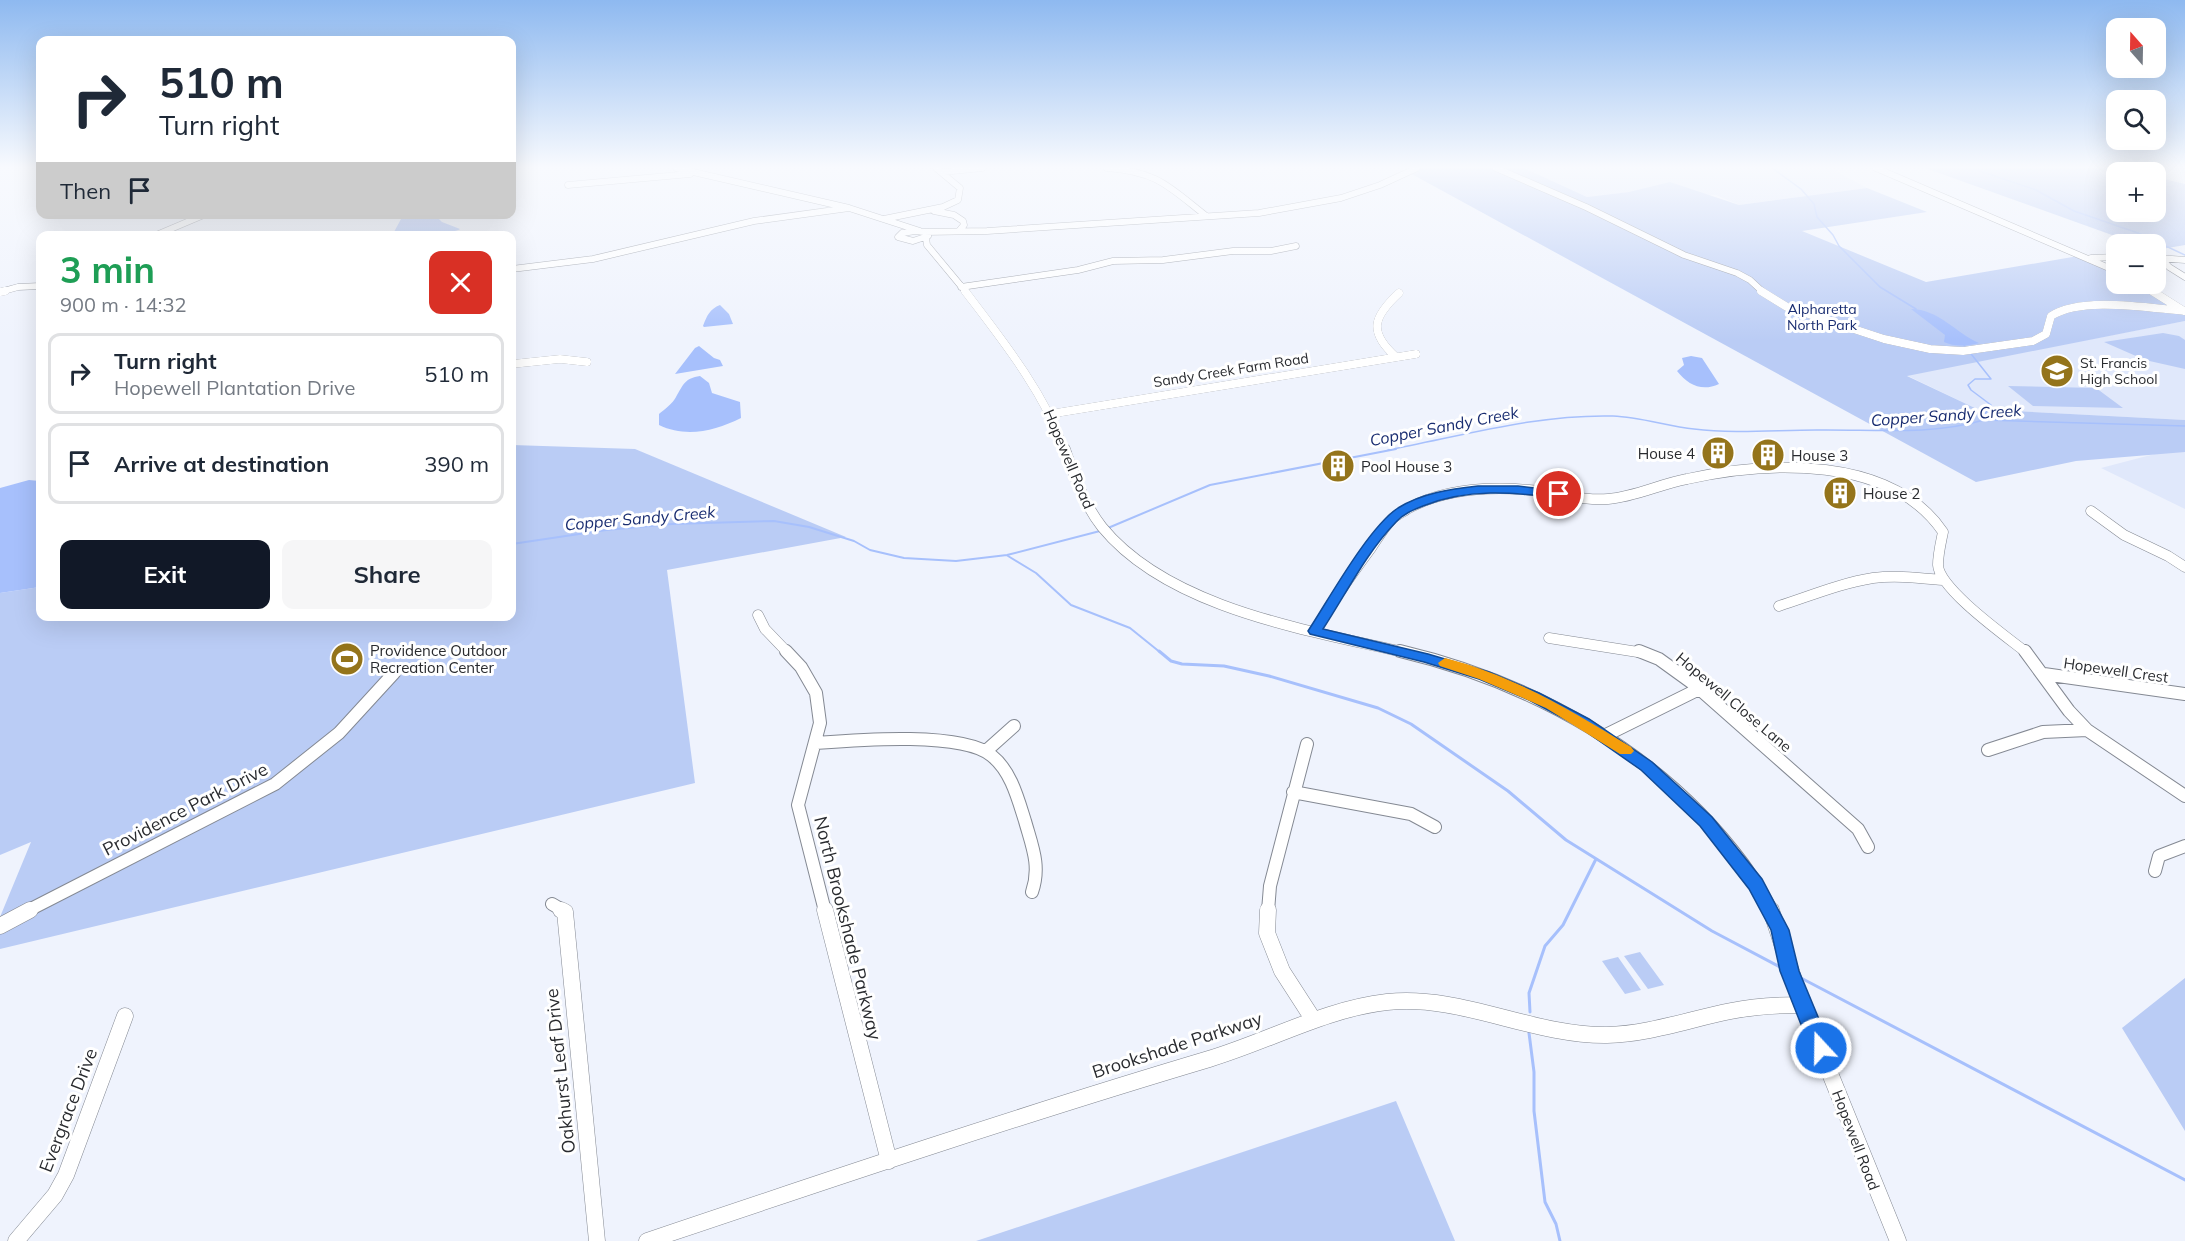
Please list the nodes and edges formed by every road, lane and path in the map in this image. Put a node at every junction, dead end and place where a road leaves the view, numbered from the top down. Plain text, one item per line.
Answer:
1 (733, 226) edge
2 (894, 226) edge
3 (900, 226) edge
4 (962, 226) edge
5 (1037, 226) edge
6 (1625, 226) edge
7 (2012, 226) edge
8 (959, 231) junction
9 (899, 235) junction
10 (924, 235) junction
11 (905, 241) junction
12 (1296, 246) dead end
13 (930, 249) junction
14 (2106, 257) edge
15 (2087, 258) junction
16 (2166, 259) edge
17 (2185, 260) edge
18 (2166, 265) edge
19 (2106, 267) edge
20 (516, 268) edge
21 (2185, 278) edge
22 (36, 280) edge
23 (18, 286) junction
24 (36, 286) edge
25 (961, 286) junction
26 (0, 292) edge
27 (1399, 293) dead end
28 (2157, 294) edge
29 (2185, 311) edge
30 (1416, 354) dead end
31 (1396, 357) junction
32 (587, 362) dead end
33 (516, 364) edge
34 (1050, 414) junction
35 (2091, 511) dead end
36 (2185, 567) edge
37 (1942, 580) junction
38 (1779, 606) dead end
39 (758, 615) dead end
40 (1315, 631) junction
41 (1549, 638) dead end
42 (394, 673) dead end
43 (2044, 674) junction
44 (1699, 689) junction
45 (2185, 694) edge
46 (1014, 726) dead end
47 (2087, 730) junction
48 (1604, 736) junction
49 (816, 743) junction
50 (1307, 744) dead end
51 (1989, 750) dead end
52 (986, 751) junction
53 (1293, 792) junction
54 (2185, 796) edge
55 (1435, 827) dead end
56 (2185, 846) edge
57 (1868, 847) dead end
58 (2155, 871) dead end
59 (1032, 892) dead end
60 (552, 904) dead end
61 (0, 926) edge
62 (1803, 1005) junction
63 (125, 1016) dead end
64 (1312, 1019) junction
65 (889, 1161) junction
66 (16, 1241) edge
67 (597, 1241) edge
68 (646, 1241) edge
69 (1898, 1241) edge

1 - 20 street
2 - 9 street
3 - 10 street
4 - 8 street
5 - 8 street
6 - 29 street
7 - 15 street
8 - 10 street
9 - 10 street
9 - 11 street
10 - 11 street
10 - 13 street, Hopewell Road
11 - 13 street
12 - 25 street
13 - 25 street, Hopewell Road
14 - 15 street
15 - 19 street
16 - 17 street
18 - 21 street
22 - 23 street
23 - 24 street
23 - 26 street
25 - 34 street, Hopewell Road
27 - 31 street
28 - 29 street
30 - 31 street, Sandy Creek Farm Road
31 - 34 street, Sandy Creek Farm Road
32 - 33 street
34 - 40 street, Hopewell Road
35 - 36 street
37 - 38 street
37 - 40 street
37 - 43 street
39 - 49 street, North Brookshade Parkway
40 - 48 street, Hopewell Road
41 - 44 street, Hopewell Close Lane
42 - 61 street, Providence Park Drive
43 - 45 street, Hopewell Crest
43 - 47 street
44 - 48 street
44 - 57 street, Hopewell Close Lane
46 - 52 street
47 - 51 street
47 - 54 street
48 - 62 street, Hopewell Road
49 - 52 street
49 - 65 street, North Brookshade Parkway
50 - 53 street
52 - 59 street
53 - 55 street
53 - 64 street
56 - 58 street
60 - 67 street, Oakhurst Leaf Drive
62 - 64 street, Brookshade Parkway
62 - 69 street, Hopewell Road
63 - 66 street, Evergrace Drive
64 - 65 street, Brookshade Parkway
65 - 68 street, Brookshade Parkway

